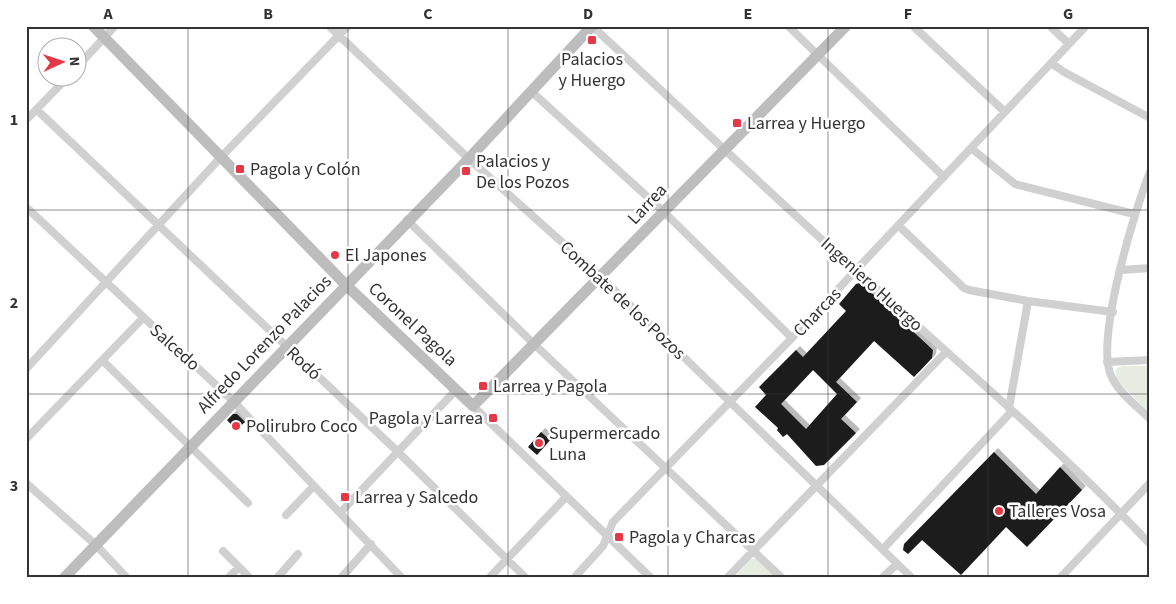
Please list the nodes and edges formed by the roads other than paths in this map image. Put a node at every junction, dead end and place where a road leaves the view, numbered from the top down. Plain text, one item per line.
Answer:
1 (93, 26) edge
2 (115, 26) edge
3 (329, 26) edge
4 (348, 26) edge
5 (592, 26) edge
6 (788, 26) edge
7 (846, 26) edge
8 (913, 26) edge
9 (1050, 26) edge
10 (1086, 26) edge
11 (339, 35) junction
12 (104, 37) junction
13 (1069, 44) junction
14 (88, 55) edge
15 (818, 55) junction
16 (1051, 63) junction
17 (58, 88) edge
18 (532, 92) junction
19 (37, 110) junction
20 (1005, 112) junction
21 (1150, 118) edge
22 (26, 120) edge
23 (725, 148) junction
24 (971, 148) junction
25 (221, 157) junction
26 (468, 158) junction
27 (1150, 172) edge
28 (944, 177) junction
29 (26, 207) edge
30 (663, 211) junction
31 (1134, 214) junction
32 (407, 220) junction
33 (158, 224) junction
34 (899, 226) junction
35 (1150, 268) edge
36 (1121, 270) junction
37 (856, 271) junction
38 (602, 278) junction
39 (104, 282) junction
40 (345, 284) junction
41 (1028, 301) junction
42 (1113, 312) junction
43 (143, 318) junction
44 (792, 338) junction
45 (534, 344) junction
46 (286, 346) junction
47 (946, 352) junction
48 (1150, 360) edge
49 (103, 361) junction
50 (1107, 362) junction
51 (26, 369) edge
52 (456, 390) junction
53 (234, 401) junction
54 (730, 402) junction
55 (474, 406) junction
56 (1011, 410) junction
57 (1150, 419) edge
58 (26, 439) edge
59 (189, 447) junction
60 (397, 451) junction
61 (665, 468) junction
62 (26, 482) edge
63 (1150, 483) edge
64 (818, 485) junction
65 (314, 486) junction
66 (566, 497) junction
67 (248, 503) dead end
68 (340, 513) junction
69 (1121, 514) junction
70 (286, 515) dead end
71 (607, 535) junction
72 (371, 544) junction
73 (1150, 544) edge
74 (96, 545) junction
75 (882, 549) junction
76 (223, 550) dead end
77 (754, 550) junction
78 (298, 554) dead end
79 (507, 559) junction
80 (896, 564) junction
81 (239, 567) junction
82 (64, 578) edge
83 (128, 578) edge
84 (228, 578) edge
85 (250, 578) edge
86 (277, 578) edge
87 (341, 578) edge
88 (402, 578) edge
89 (489, 578) edge
90 (526, 578) edge
91 (574, 578) edge
92 (651, 578) edge
93 (727, 578) edge
94 (782, 578) edge
95 (882, 578) edge
96 (912, 578) edge
97 (1060, 578) edge

1 - 12 street, Coronel Pagola
2 - 12 street
3 - 11 street, Combate de los Pozos
4 - 11 street
5 - 18 street, Alfredo Lorenzo Palacios
5 - 23 street, Ingeniero Huergo
6 - 15 street
7 - 15 street, Larrea
8 - 20 street
9 - 13 street
10 - 13 street, Charcas
11 - 25 street
11 - 26 street, Combate de los Pozos
12 - 14 street
12 - 25 street, Coronel Pagola
13 - 16 street, Charcas
15 - 23 street, Larrea
15 - 28 street
16 - 20 street, Charcas
16 - 21 street
17 - 19 street
18 - 26 street, Alfredo Lorenzo Palacios
18 - 30 street
19 - 22 street
19 - 33 street, Rodó
20 - 24 street, Charcas
23 - 30 street, Larrea
23 - 37 street, Ingeniero Huergo
24 - 28 street, Charcas
24 - 31 street
25 - 33 street
25 - 40 street, Coronel Pagola
26 - 32 street, Alfredo Lorenzo Palacios
26 - 38 street, Combate de los Pozos
27 - 31 street
28 - 34 street, Charcas
29 - 39 street, Salcedo
30 - 38 street, Larrea
30 - 44 street
31 - 36 street
32 - 40 street, Alfredo Lorenzo Palacios
32 - 45 street
33 - 39 street
33 - 46 street, Rodó
34 - 37 street, Charcas
34 - 41 street
35 - 36 street
36 - 42 street
37 - 44 street, Charcas
37 - 47 street, Ingeniero Huergo
38 - 45 street, Larrea
38 - 54 street, Combate de los Pozos
39 - 43 street, Salcedo
39 - 51 street
40 - 46 street, Alfredo Lorenzo Palacios
40 - 52 street, Coronel Pagola
41 - 42 street
41 - 56 street
42 - 50 street
43 - 49 street
43 - 53 street, Salcedo
44 - 54 street, Charcas
45 - 55 street, Larrea
45 - 61 street
46 - 53 street, Alfredo Lorenzo Palacios
46 - 60 street, Rodó
47 - 56 street, Ingeniero Huergo
47 - 64 street
48 - 50 street
49 - 58 street
49 - 59 street
50 - 57 street
52 - 55 street, Coronel Pagola
52 - 60 street
53 - 59 street, Alfredo Lorenzo Palacios
53 - 65 street, Salcedo
54 - 61 street, Charcas
54 - 64 street, Combate de los Pozos
55 - 66 street, Coronel Pagola
56 - 69 street, Ingeniero Huergo
56 - 75 street
59 - 67 street
59 - 74 street, Alfredo Lorenzo Palacios
60 - 68 street
60 - 79 street, Rodó
61 - 71 street, Charcas
61 - 77 street
62 - 74 street
63 - 69 street
64 - 75 street, Combate de los Pozos
64 - 77 street
65 - 68 street, Salcedo
65 - 70 street
66 - 71 street, Coronel Pagola
66 - 79 street
68 - 72 street, Salcedo
69 - 73 street, Ingeniero Huergo
69 - 97 street
71 - 91 street, Charcas
71 - 92 street, Coronel Pagola
72 - 87 street
72 - 88 street, Salcedo
74 - 82 street, Alfredo Lorenzo Palacios
74 - 83 street
75 - 80 street, Combate de los Pozos
76 - 81 street
77 - 93 street
77 - 94 street
78 - 86 street
79 - 89 street
79 - 90 street, Rodó
80 - 95 street
80 - 96 street, Combate de los Pozos
81 - 84 street
81 - 85 street

